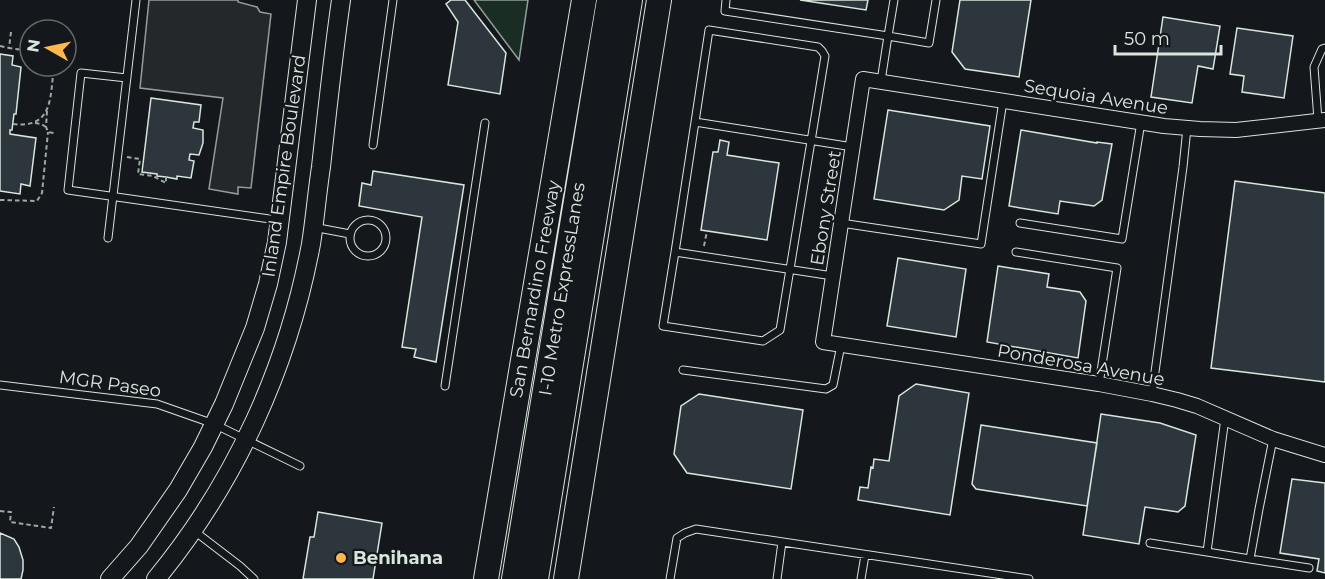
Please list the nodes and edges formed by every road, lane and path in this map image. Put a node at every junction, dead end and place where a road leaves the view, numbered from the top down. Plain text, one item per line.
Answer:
1 (136, 0) edge
2 (307, 0) edge
3 (340, 0) edge
4 (393, 0) edge
5 (584, 0) edge
6 (609, 0) edge
7 (630, 0) edge
8 (659, 0) edge
9 (726, 0) edge
10 (894, 0) edge
11 (936, 0) edge
12 (11, 32) dead end
13 (888, 36) junction
14 (0, 46) edge
15 (9, 48) junction
16 (1325, 48) edge
17 (18, 49) edge
18 (52, 78) edge
19 (127, 78) junction
20 (863, 79) joint
21 (882, 81) junction
22 (1003, 100) junction
23 (47, 110) junction
24 (1322, 120) edge
25 (695, 122) junction
26 (1141, 122) junction
27 (35, 123) junction
28 (485, 123) dead end
29 (13, 124) dead end
30 (45, 127) junction
31 (1187, 128) junction
32 (48, 132) junction
33 (54, 133) dead end
34 (810, 140) junction
35 (372, 145) dead end
36 (853, 147) junction
37 (127, 157) dead end
38 (166, 177) dead end
39 (113, 196) junction
40 (0, 200) edge
41 (280, 220) junction
42 (841, 223) junction
43 (1020, 223) dead end
44 (314, 227) junction
45 (707, 231) dead end
46 (350, 234) junction
47 (108, 238) dead end
48 (704, 247) dead end
49 (675, 252) junction
50 (1016, 252) dead end
51 (789, 270) junction
52 (833, 276) junction
53 (824, 342) joint
54 (842, 345) junction
55 (683, 370) dead end
56 (0, 384) edge
57 (1099, 384) junction
58 (445, 386) dead end
59 (1152, 394) junction
60 (1225, 418) junction
61 (214, 424) junction
62 (246, 440) junction
63 (1273, 440) junction
64 (1325, 455) edge
65 (300, 466) dead end
66 (54, 507) dead end
67 (0, 511) edge
68 (194, 530) junction
69 (782, 542) junction
70 (1150, 543) dead end
71 (1207, 552) junction
72 (865, 555) junction
73 (1250, 559) junction
74 (1309, 568) dead end
75 (110, 579) edge
76 (156, 579) edge
77 (254, 579) edge
78 (486, 579) edge
79 (514, 579) edge
80 (536, 579) edge
81 (566, 579) edge
82 (670, 579) edge
83 (777, 579) edge
84 (861, 579) edge
85 (1029, 579) edge

1 - 19 lane
2 - 41 main road, Inland Empire Boulevard
3 - 44 main road, Inland Empire Boulevard
4 - 35 lane
5 - 78 highway, San Bernardino Freeway
6 - 79 highway, I-10 Metro ExpressLanes
7 - 80 highway, I-10 Metro ExpressLanes
8 - 81 highway
9 - 13 lane
10 - 13 lane
11 - 13 lane
12 - 15 path
13 - 21 lane
14 - 15 path
15 - 17 path
16 - 24 lane
18 - 23 path
19 - 39 lane
19 - 39 lane
20 - 21 street, Sequoia Avenue
20 - 36 street, Ebony Street
21 - 22 street, Sequoia Avenue
22 - 26 street, Sequoia Avenue
22 - 42 lane
23 - 27 path
23 - 30 path
24 - 31 street, Sequoia Avenue
25 - 34 lane
25 - 34 lane
25 - 49 lane
26 - 31 street, Sequoia Avenue
26 - 43 lane
27 - 29 path
27 - 30 path
28 - 58 lane
30 - 32 path
31 - 59 lane
32 - 33 path
32 - 40 path
34 - 36 lane
34 - 51 lane
36 - 42 street, Ebony Street
37 - 38 path
39 - 41 lane
39 - 47 lane
41 - 61 main road, Inland Empire Boulevard
42 - 52 street, Ebony Street
44 - 46 lane
44 - 62 main road, Inland Empire Boulevard
45 - 48 path
46 - 46 lane
49 - 51 lane
49 - 51 lane
50 - 57 lane
51 - 52 lane
52 - 53 street, Ebony Street
53 - 54 street, Ponderosa Avenue
54 - 55 lane
54 - 57 street, Ponderosa Avenue
56 - 61 lane, MGR Paseo
57 - 59 street, Ponderosa Avenue
59 - 60 street, Ponderosa Avenue
60 - 63 street, Ponderosa Avenue
60 - 71 lane
61 - 62 lane, MGR Paseo
61 - 75 main road, Inland Empire Boulevard
62 - 65 lane, MGR Paseo
62 - 68 main road, Inland Empire Boulevard
63 - 64 street, Ponderosa Avenue
63 - 73 lane
66 - 67 path
68 - 76 main road, Inland Empire Boulevard
68 - 77 lane
69 - 72 lane
69 - 82 lane
69 - 83 lane
70 - 71 lane
71 - 73 lane
72 - 84 lane
72 - 85 lane
73 - 74 lane

